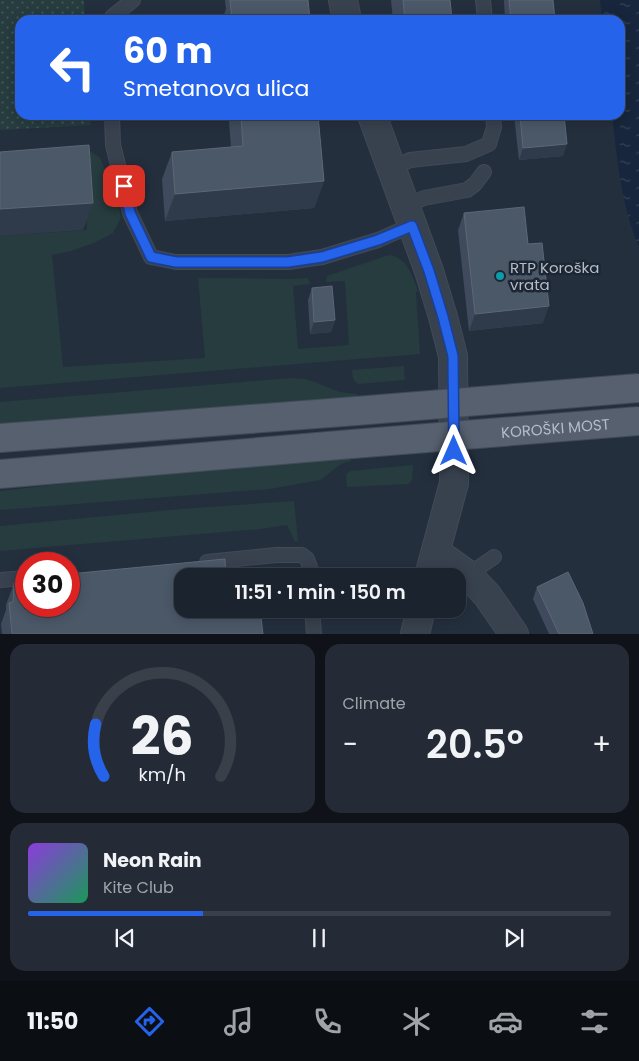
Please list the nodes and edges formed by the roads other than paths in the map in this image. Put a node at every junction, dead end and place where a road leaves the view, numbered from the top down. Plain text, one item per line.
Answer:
1 (132, 0) edge
2 (343, 0) edge
3 (483, 0) edge
4 (114, 15) edge
5 (346, 15) edge
6 (484, 15) edge
7 (112, 120) edge
8 (374, 120) edge
9 (493, 120) edge
10 (391, 169) junction
11 (484, 172) dead end
12 (409, 216) junction
13 (639, 388) edge
14 (639, 421) edge
15 (0, 438) edge
16 (0, 474) edge
17 (494, 557) dead end
18 (197, 563) edge
19 (432, 564) edge
20 (310, 568) edge
21 (468, 575) junction
22 (15, 579) edge
23 (0, 580) edge
24 (313, 618) edge
25 (419, 618) edge
26 (314, 634) edge
27 (415, 634) edge
28 (514, 634) edge

1 - 4 lane
2 - 5 street
3 - 6 lane
7 - 12 lane
8 - 10 street
9 - 10 lane
10 - 12 street
11 - 12 lane
12 - 19 street
13 - 15 main road, bridge
14 - 16 main road, KOROŠKI MOST, bridge
17 - 21 lane
18 - 20 lane
19 - 21 street
21 - 28 street
22 - 23 lane
24 - 26 lane
25 - 27 street

